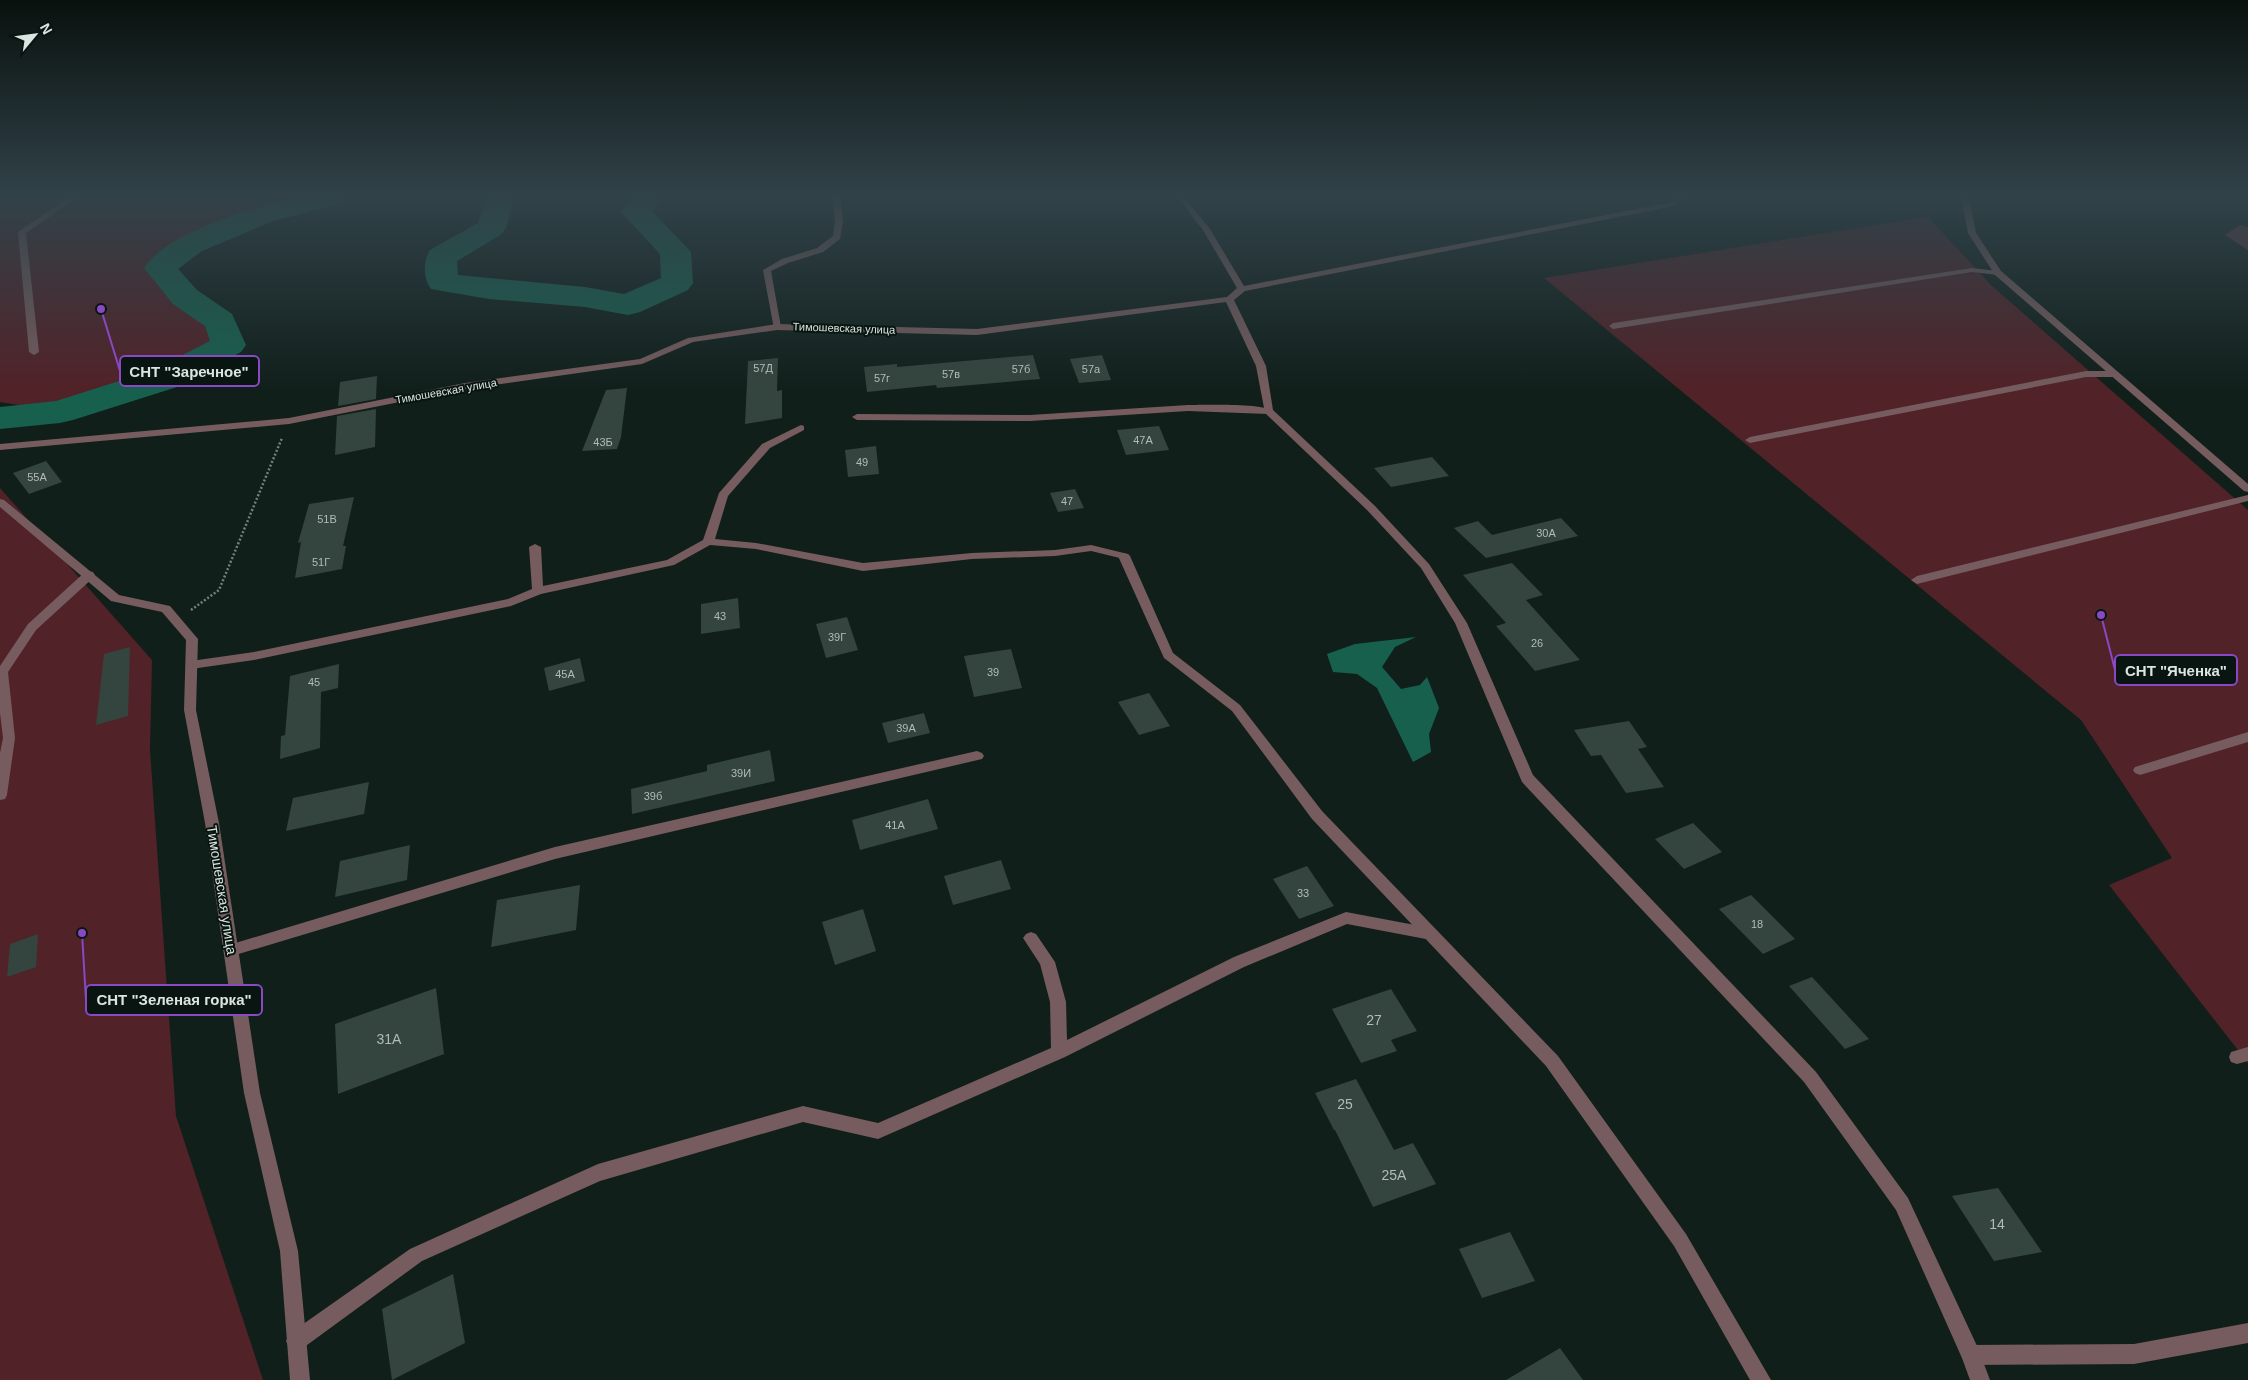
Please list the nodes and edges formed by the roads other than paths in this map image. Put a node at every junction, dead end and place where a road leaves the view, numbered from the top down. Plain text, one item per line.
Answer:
1 (25, 261) edge
2 (784, 261) edge
3 (1225, 261) edge
4 (1382, 261) edge
5 (1990, 261) edge
6 (1998, 273) junction
7 (1242, 289) junction
8 (1229, 299) junction
9 (1613, 326) dead end
10 (776, 327) junction
11 (34, 352) dead end
12 (2115, 374) junction
13 (1268, 411) junction
14 (857, 417) dead end
15 (801, 428) dead end
16 (1750, 440) dead end
17 (0, 447) edge
18 (2248, 489) edge
19 (2248, 498) edge
20 (0, 502) edge
21 (708, 542) junction
22 (535, 548) dead end
23 (89, 575) junction
24 (1917, 580) dead end
25 (538, 591) junction
26 (191, 665) junction
27 (2248, 737) edge
28 (976, 756) dead end
29 (2140, 770) dead end
30 (0, 796) edge
31 (1431, 934) junction
32 (1031, 938) dead end
33 (232, 950) junction
34 (1058, 1052) junction
35 (2248, 1333) edge
36 (296, 1341) junction
37 (1971, 1356) junction
38 (300, 1380) edge
39 (1761, 1380) edge
40 (1980, 1380) edge

1 - 11 street
2 - 10 street
3 - 7 street
4 - 7 street
5 - 6 street
6 - 9 street
6 - 12 street
7 - 8 street
8 - 10 street, Тимошевская улица
8 - 13 street
10 - 17 street, Тимошевская улица
12 - 16 street
12 - 18 street
13 - 14 street
13 - 37 street
15 - 21 street
19 - 24 street
20 - 23 street, Тимошевская улица
21 - 25 street
21 - 31 street
22 - 25 street
23 - 26 street, Тимошевская улица
23 - 30 street
25 - 26 street
26 - 33 street, Тимошевская улица
27 - 29 street
28 - 33 street
31 - 34 street
31 - 39 street
32 - 34 street
33 - 36 street, Тимошевская улица
34 - 36 street
35 - 37 street
36 - 38 street, Тимошевская улица
37 - 40 street

